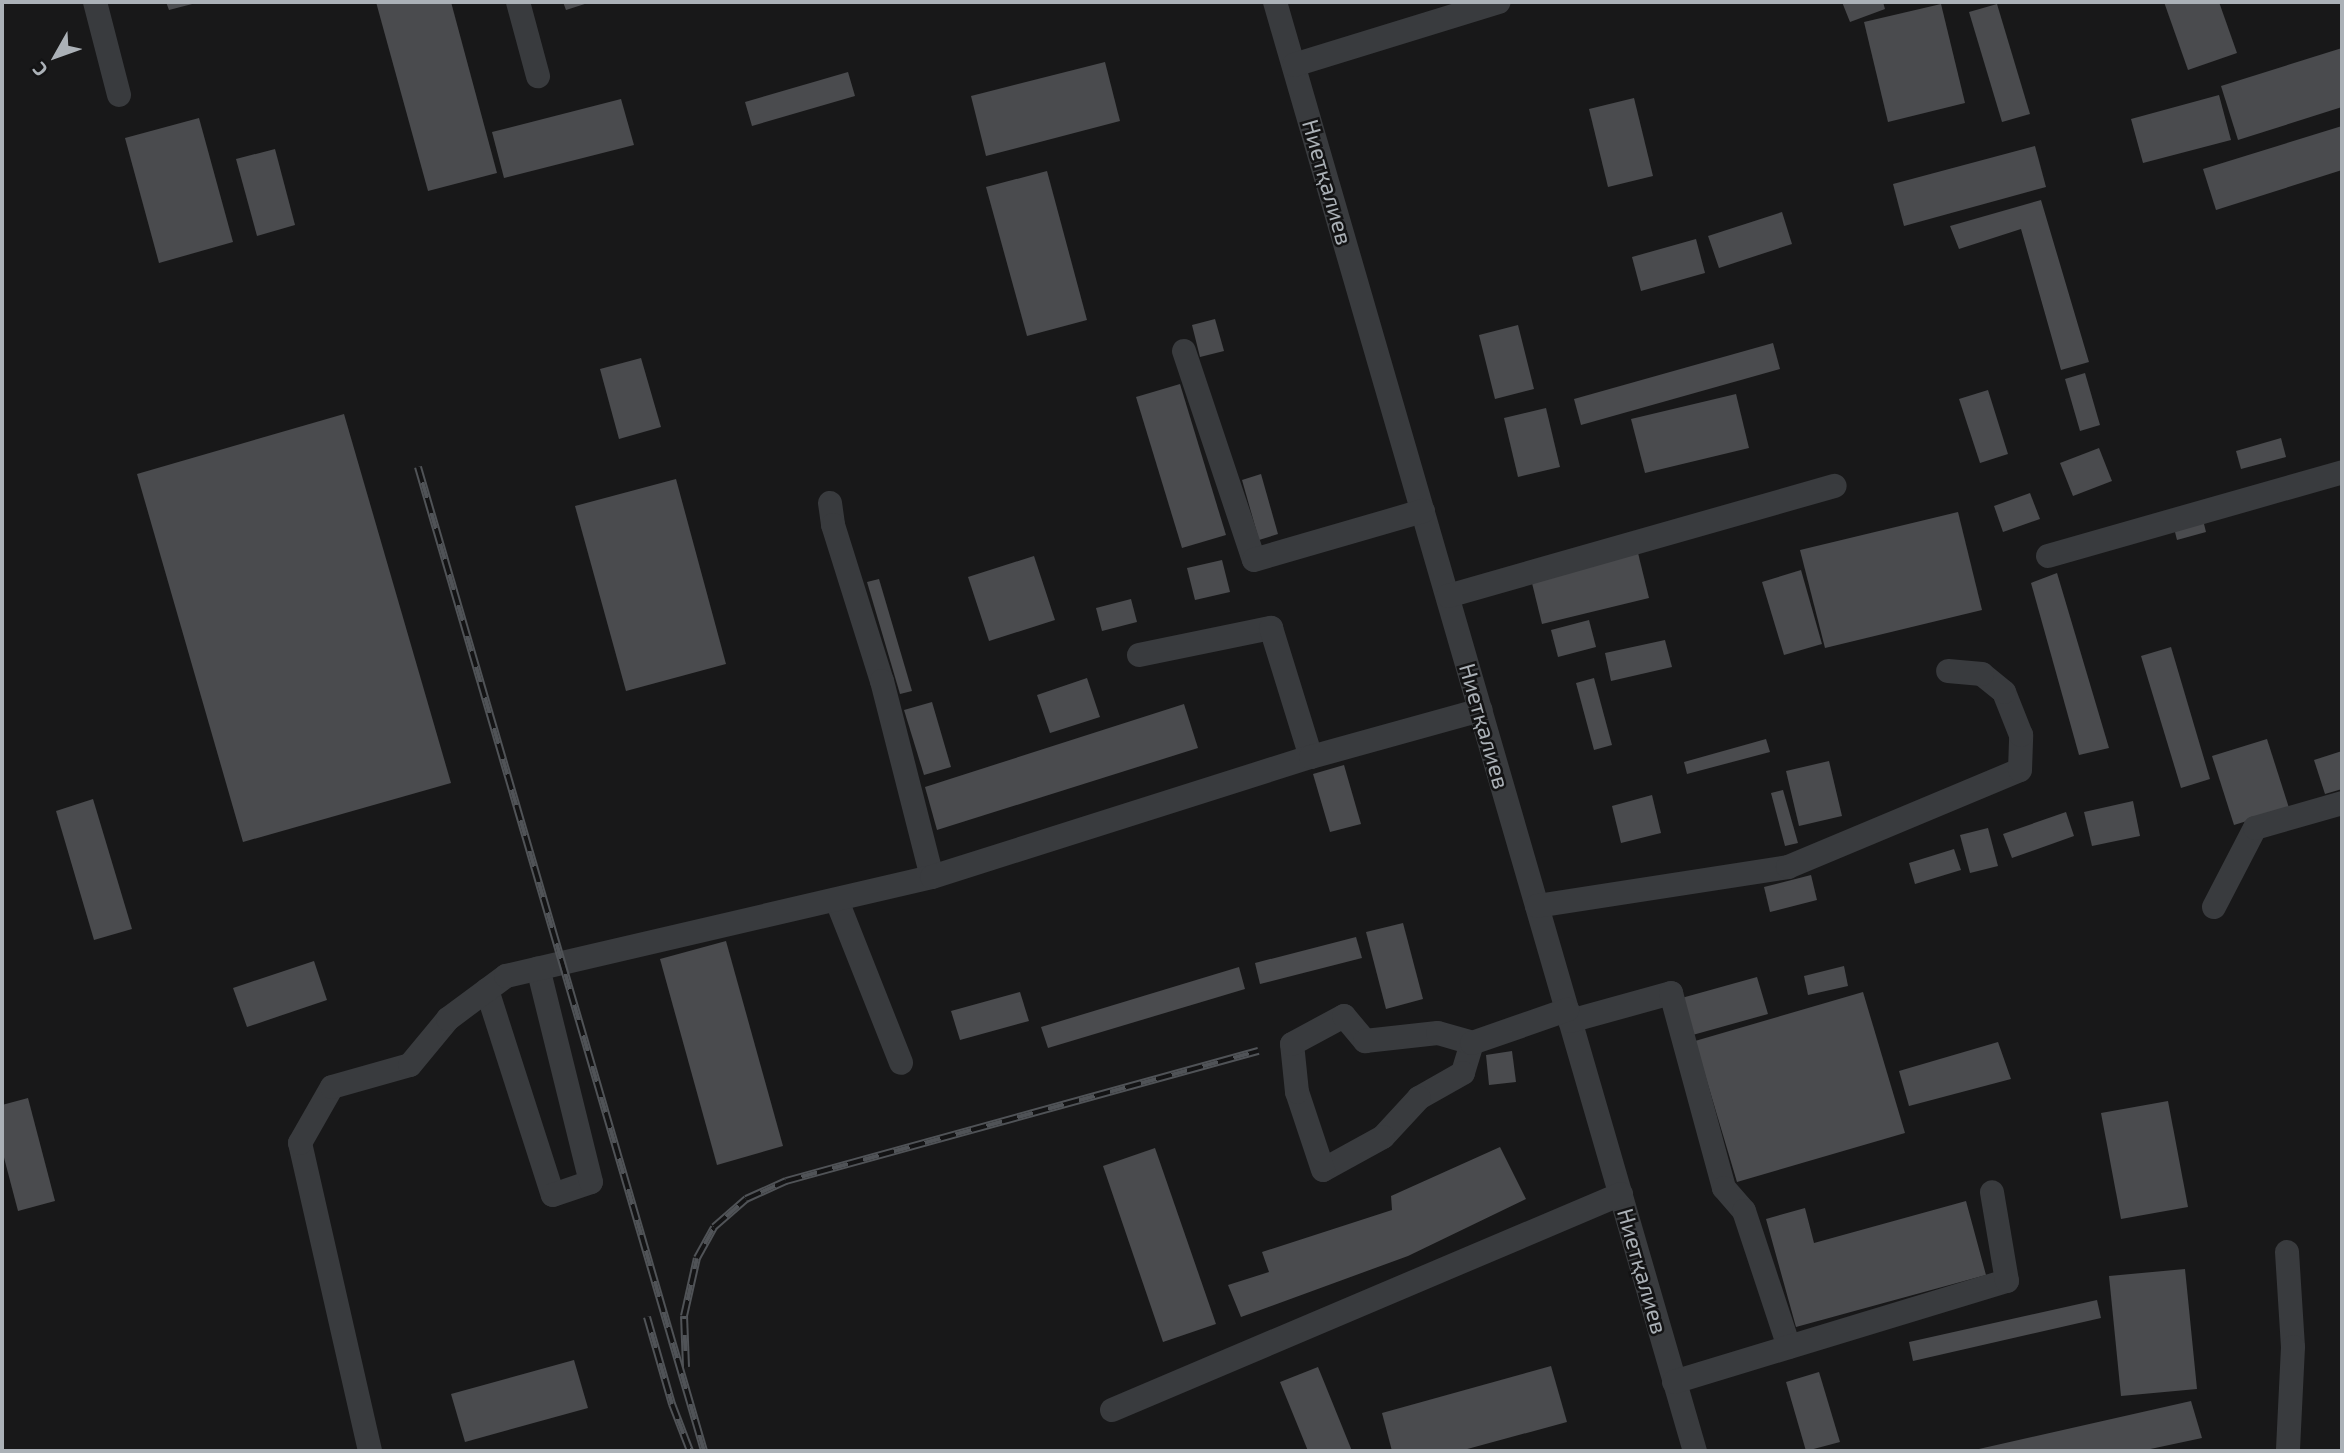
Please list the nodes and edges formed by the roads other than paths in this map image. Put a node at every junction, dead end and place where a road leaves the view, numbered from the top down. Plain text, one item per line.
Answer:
1 (95, 2) edge
2 (518, 2) edge
3 (1275, 2) edge
4 (1499, 2) edge
5 (1294, 65) junction
6 (538, 76) dead end
7 (119, 95) dead end
8 (1184, 351) dead end
9 (2342, 472) edge
10 (1835, 486) dead end
11 (830, 503) dead end
12 (1423, 511) junction
13 (2048, 556) dead end
14 (1448, 596) junction
15 (1139, 655) dead end
16 (1948, 671) dead end
17 (1480, 710) junction
18 (1311, 757) junction
19 (2342, 803) edge
20 (932, 877) junction
21 (837, 901) junction
22 (1537, 906) junction
23 (2214, 907) dead end
24 (538, 968) junction
25 (487, 990) junction
26 (1569, 1015) junction
27 (1472, 1043) junction
28 (901, 1063) dead end
29 (1992, 1192) dead end
30 (1621, 1194) junction
31 (2287, 1252) dead end
32 (1788, 1347) junction
33 (1674, 1381) junction
34 (1112, 1410) dead end
35 (370, 1451) edge
36 (1695, 1451) edge
37 (2288, 1451) edge

1 - 7 street
2 - 6 street
3 - 5 street, Ниетқалиев
4 - 5 street
5 - 12 street, Ниетқалиев
8 - 12 street
9 - 13 street
10 - 14 street
11 - 20 street
12 - 14 street, Ниетқалиев
14 - 17 street, Ниетқалиев
15 - 18 street
16 - 22 street
17 - 18 street
17 - 22 street, Ниетқалиев
18 - 20 street
19 - 23 street
20 - 21 street
21 - 24 street
21 - 28 street
22 - 26 street, Ниетқалиев
24 - 25 street
24 - 25 street
25 - 35 street
26 - 27 street
26 - 30 street, Ниетқалиев
26 - 32 street
27 - 27 street
29 - 32 street
30 - 33 street, Ниетқалиев
30 - 34 street
31 - 37 street
32 - 33 street
33 - 36 street, Ниетқалиев

